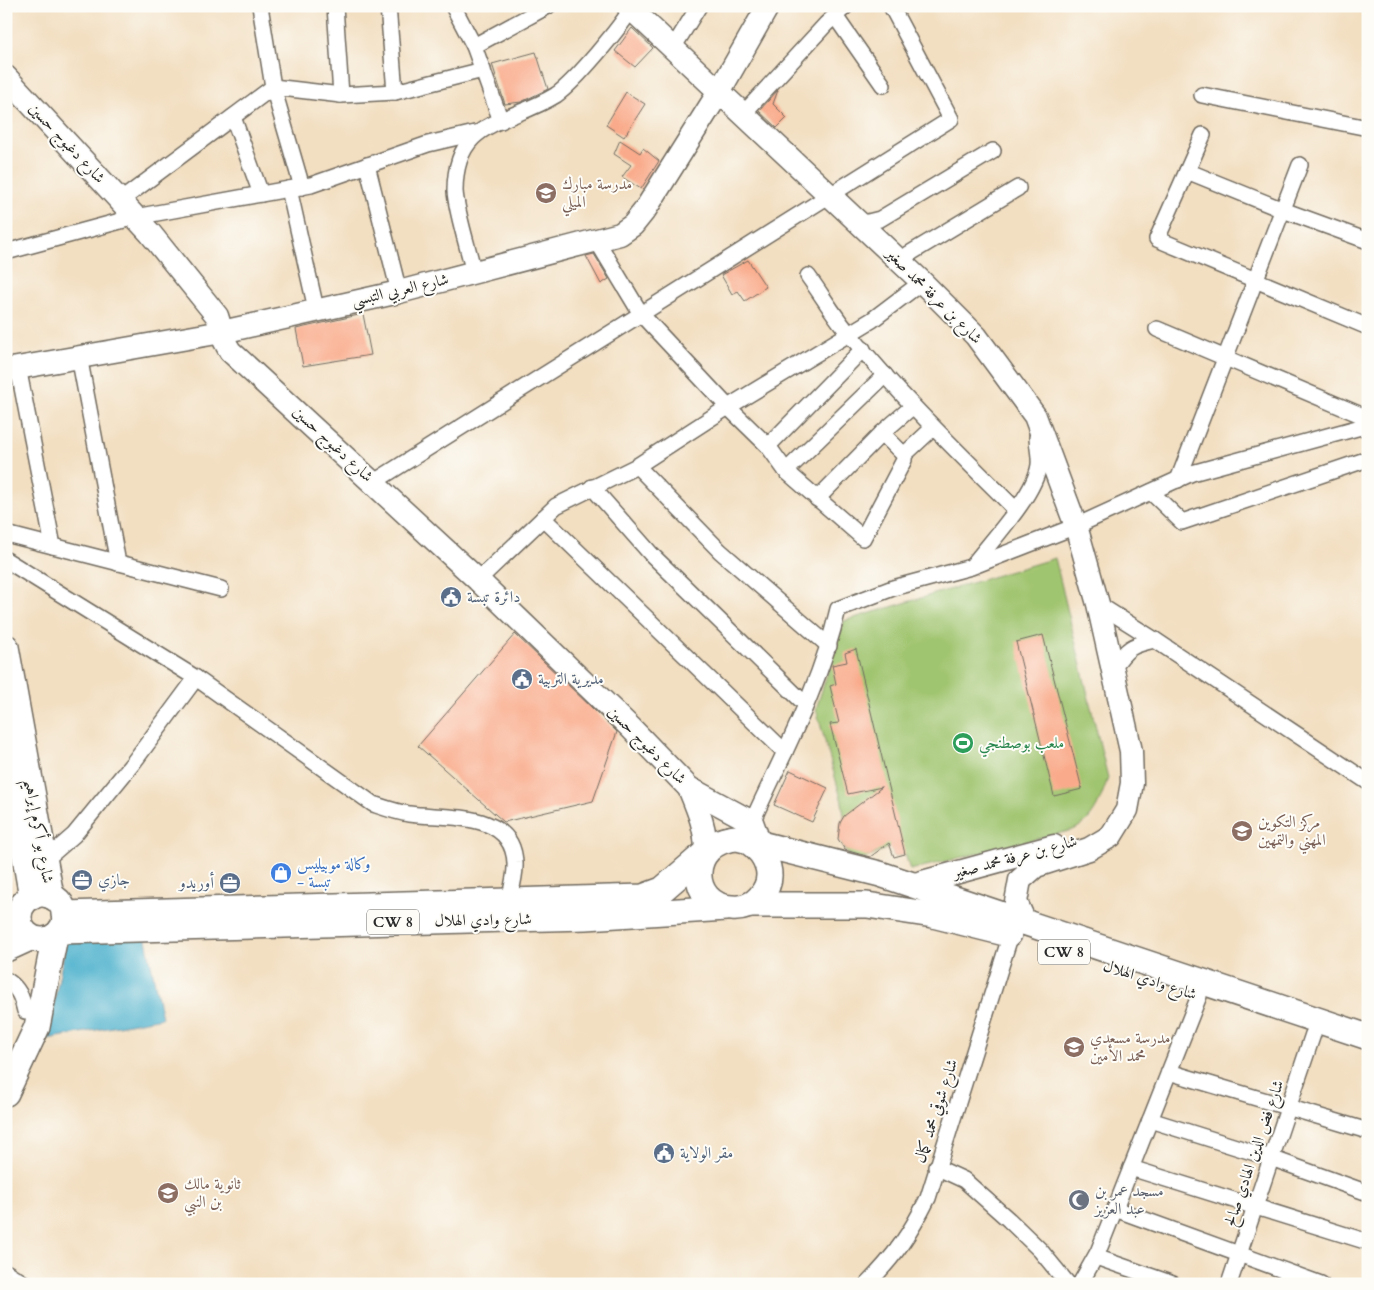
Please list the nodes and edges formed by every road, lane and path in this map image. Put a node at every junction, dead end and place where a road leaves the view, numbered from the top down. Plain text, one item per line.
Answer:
1 (260, 6) edge
2 (336, 6) edge
3 (388, 6) edge
4 (452, 6) edge
5 (548, 6) edge
6 (699, 6) edge
7 (768, 6) edge
8 (891, 6) edge
9 (631, 7) edge
10 (841, 11) edge
11 (474, 46) junction
12 (673, 48) junction
13 (483, 70) junction
14 (6, 77) edge
15 (883, 85) dead end
16 (273, 87) junction
17 (395, 92) junction
18 (719, 92) junction
19 (1202, 94) dead end
20 (341, 95) junction
21 (743, 114) junction
22 (233, 117) junction
23 (501, 121) junction
24 (1368, 128) edge
25 (475, 133) junction
26 (1203, 135) dead end
27 (993, 151) dead end
28 (367, 165) junction
29 (1300, 165) dead end
30 (1187, 171) junction
31 (295, 188) junction
32 (1018, 188) dead end
33 (261, 194) junction
34 (829, 196) junction
35 (128, 209) junction
36 (1283, 210) junction
37 (860, 224) junction
38 (597, 241) junction
39 (1368, 241) edge
40 (6, 252) edge
41 (899, 260) junction
42 (474, 273) junction
43 (808, 276) dead end
44 (1256, 280) junction
45 (922, 282) junction
46 (399, 292) junction
47 (316, 310) junction
48 (642, 314) junction
49 (1368, 327) edge
50 (1157, 329) dead end
51 (222, 332) junction
52 (849, 334) junction
53 (863, 349) junction
54 (79, 356) junction
55 (1226, 356) junction
56 (12, 369) edge
57 (885, 375) junction
58 (913, 406) junction
59 (728, 407) junction
60 (1035, 416) junction
61 (1368, 418) edge
62 (1368, 425) edge
63 (934, 428) junction
64 (882, 432) junction
65 (768, 446) junction
66 (904, 455) junction
67 (1368, 459) edge
68 (637, 466) junction
69 (786, 471) junction
70 (1178, 480) junction
71 (374, 482) junction
72 (592, 487) junction
73 (1151, 492) junction
74 (817, 499) junction
75 (1016, 510) junction
76 (543, 518) junction
77 (1076, 526) junction
78 (6, 534) edge
79 (53, 546) junction
80 (6, 560) edge
81 (118, 563) junction
82 (971, 567) junction
83 (478, 580) junction
84 (221, 589) dead end
85 (1098, 604) junction
86 (1155, 640) junction
87 (829, 646) junction
88 (6, 648) edge
89 (1113, 668) junction
90 (196, 678) junction
91 (805, 704) junction
92 (6, 748) edge
93 (785, 752) junction
94 (1368, 782) edge
95 (688, 788) junction
96 (743, 843) junction
97 (44, 861) junction
98 (911, 885) junction
99 (738, 906) junction
100 (507, 910) junction
101 (40, 920) edge
102 (1018, 929) junction
103 (6, 949) edge
104 (6, 980) edge
105 (1199, 996) junction
106 (25, 1011) junction
107 (1314, 1034) junction
108 (1368, 1037) edge
109 (6, 1054) edge
110 (1368, 1055) edge
111 (1169, 1072) junction
112 (6, 1093) edge
113 (1288, 1108) junction
114 (1150, 1120) junction
115 (1368, 1131) edge
116 (1271, 1158) junction
117 (936, 1167) junction
118 (1131, 1168) junction
119 (1368, 1193) edge
120 (1255, 1206) junction
121 (1115, 1209) junction
122 (1368, 1242) edge
123 (1238, 1255) junction
124 (1096, 1257) junction
125 (6, 1272) edge
126 (25, 1284) edge
127 (867, 1284) edge
128 (1068, 1284) edge
129 (1080, 1284) edge
130 (1173, 1284) edge
131 (1229, 1284) edge
132 (1321, 1284) edge

1 - 16 street
2 - 20 street
3 - 17 street
4 - 11 street
5 - 11 street
6 - 12 street
7 - 18 street, شارع العربي التبسي
8 - 34 street
9 - 12 street, شارع بن عرفة محمد صغير
9 - 23 street
10 - 15 street
10 - 21 street
11 - 13 street
12 - 18 street, شارع بن عرفة محمد صغير
13 - 17 street
13 - 23 street
14 - 35 street, شارع دغبوج حسين
16 - 20 street
16 - 22 street
16 - 31 street
17 - 20 street
18 - 21 street, شارع بن عرفة محمد صغير
18 - 38 street, شارع العربي التبسي
19 - 24 street
21 - 34 street, شارع بن عرفة محمد صغير
22 - 33 street
22 - 35 street
23 - 25 street
25 - 28 street
25 - 42 street
26 - 30 street
27 - 37 street
28 - 31 street
28 - 46 street
29 - 36 street
30 - 36 street
30 - 44 street
31 - 33 street
31 - 47 street
32 - 41 street
33 - 35 street
34 - 37 street, شارع بن عرفة محمد صغير
34 - 48 street
35 - 40 street
35 - 51 street, شارع دغبوج حسين
36 - 39 street
36 - 44 street
37 - 41 street, شارع بن عرفة محمد صغير
38 - 42 street, شارع العربي التبسي
38 - 48 street
41 - 45 street, شارع بن عرفة محمد صغير
42 - 46 street, شارع العربي التبسي
43 - 52 street
44 - 49 street
44 - 55 street
45 - 52 street
45 - 60 street, شارع بن عرفة محمد صغير
46 - 47 street, شارع العربي التبسي
47 - 51 street, شارع العربي التبسي
48 - 59 street
48 - 71 street
50 - 55 street
51 - 54 street, شارع العربي التبسي
51 - 71 street, شارع دغبوج حسين
52 - 53 street
52 - 59 street
53 - 57 street
53 - 65 street
54 - 56 street, شارع العربي التبسي
54 - 81 street
55 - 61 street
55 - 70 street
56 - 79 street
57 - 58 street
57 - 69 street
58 - 63 street
58 - 64 street
59 - 65 street
59 - 68 street
60 - 75 street
60 - 77 street, شارع بن عرفة محمد صغير
62 - 70 street
63 - 66 street
63 - 75 street
64 - 66 street
64 - 74 street
65 - 69 street
66 - 74 street
67 - 73 street
68 - 72 street
68 - 87 street
69 - 74 street
70 - 73 street
71 - 83 street, شارع دغبوج حسين
72 - 76 street
72 - 91 street
73 - 77 street
75 - 82 street
76 - 83 street
76 - 93 street
77 - 82 street
77 - 85 street, شارع بن عرفة محمد صغير
78 - 79 street
79 - 81 street
80 - 90 street
81 - 84 street
82 - 87 street
83 - 95 street, شارع دغبوج حسين
85 - 86 street
85 - 89 street, شارع بن عرفة محمد صغير
86 - 89 street
86 - 94 street
87 - 91 street
88 - 97 main road, شارع بو أكرم إبراهيم
89 - 98 street, شارع بن عرفة محمد صغير
89 - 102 street, شارع بن عرفة محمد صغير
90 - 97 street
90 - 100 street
91 - 93 street
92 - 101 main road, شارع بو أكرم إبراهيم
93 - 96 street
95 - 96 street
95 - 96 street
96 - 98 main road, شارع وادي الهلال / CW 8
96 - 99 main road
96 - 99 main road
96 - 100 main road, شارع وادي الهلال / CW 8
97 - 101 main road, شارع بو أكرم إبراهيم
98 - 102 main road, شارع وادي الهلال / CW 8
99 - 100 main road, شارع وادي الهلال / CW 8
99 - 102 main road, شارع وادي الهلال / CW 8
100 - 101 main road, شارع وادي الهلال / CW 8
101 - 103 main road, شارع وادي الهلال / CW 8
101 - 106 main road
101 - 112 main road
102 - 105 main road, شارع وادي الهلال / CW 8
102 - 108 main road, شارع وادي الهلال / CW 8
102 - 117 street, شارع شوقي محمد كمال
104 - 106 street
105 - 107 main road, شارع وادي الهلال / CW 8
105 - 111 street
106 - 109 main road
107 - 110 main road, شارع وادي الهلال / CW 8
107 - 113 street, شارع فض الدين الهادي صالح
111 - 113 street
111 - 114 street
113 - 115 street
113 - 116 street, شارع فض الدين الهادي صالح
114 - 116 street
114 - 118 street
116 - 119 street
116 - 120 street, شارع فض الدين الهادي صالح
117 - 127 street, شارع شوقي محمد كمال
117 - 128 street
118 - 120 street
118 - 121 street
120 - 122 street
120 - 123 street, شارع فض الدين الهادي صالح
121 - 123 street
121 - 124 street
123 - 131 street, شارع فض الدين الهادي صالح
123 - 132 street
124 - 129 street
124 - 130 street
125 - 126 street

